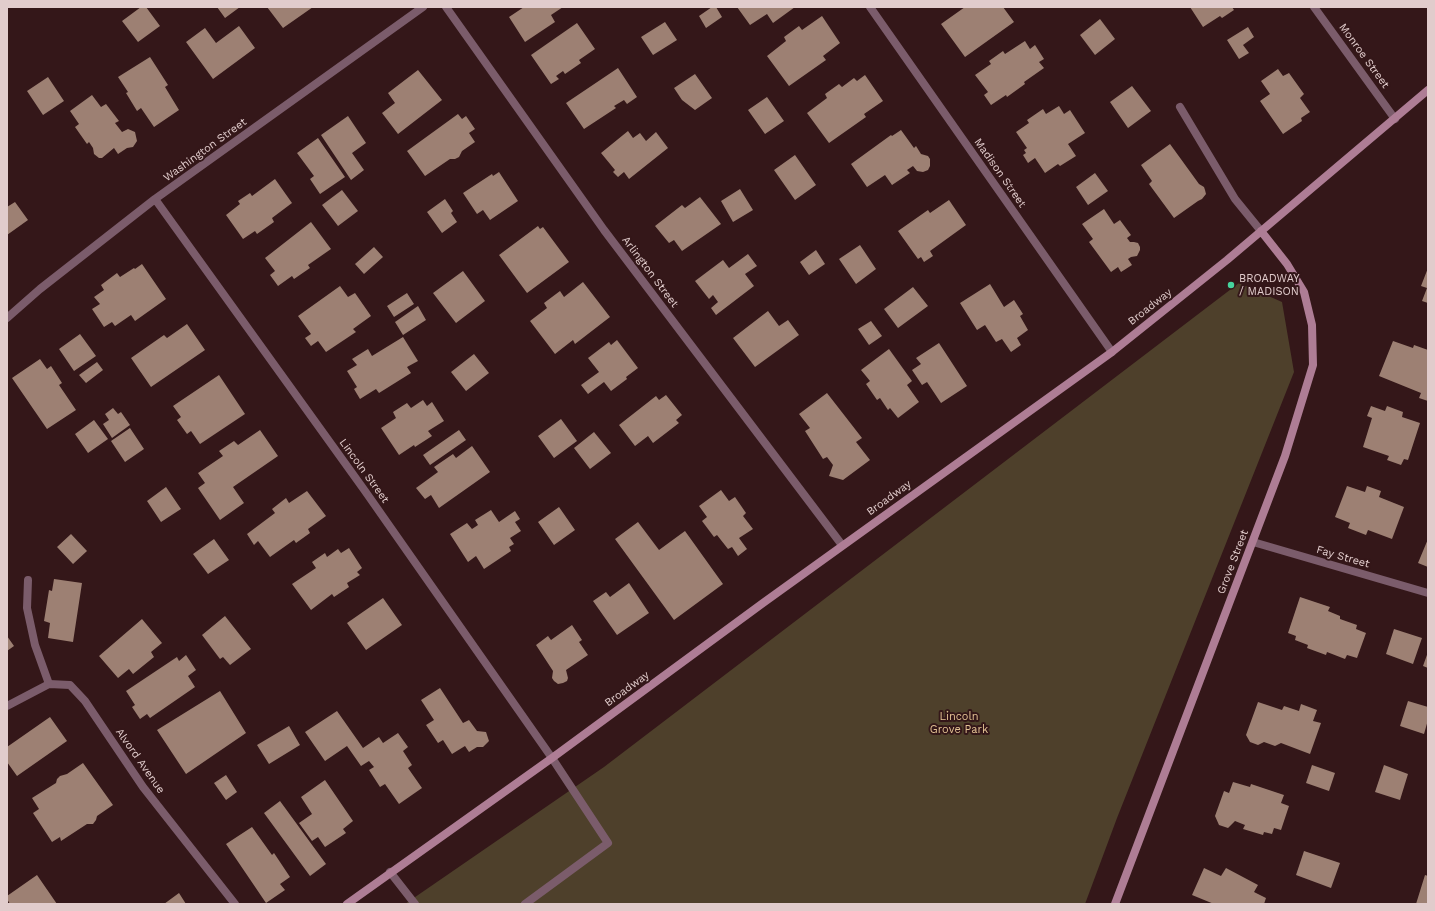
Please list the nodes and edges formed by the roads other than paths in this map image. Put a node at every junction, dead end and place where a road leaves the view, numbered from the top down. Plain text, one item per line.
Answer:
1 (423, 7) edge
2 (446, 7) edge
3 (870, 7) edge
4 (1314, 7) edge
5 (1428, 90) edge
6 (1180, 107) dead end
7 (1395, 118) junction
8 (155, 200) junction
9 (1261, 231) junction
10 (7, 318) edge
11 (1112, 352) junction
12 (1253, 542) junction
13 (842, 545) junction
14 (28, 580) dead end
15 (1428, 593) edge
16 (49, 684) junction
17 (7, 706) edge
18 (552, 758) junction
19 (390, 872) junction
20 (235, 904) edge
21 (347, 904) edge
22 (415, 904) edge
23 (525, 904) edge
24 (1115, 904) edge

1 - 8 street, Washington Street
2 - 13 street, Arlington Street
3 - 11 street, Madison Street
4 - 7 street, Monroe Street
5 - 7 main road, Broadway
6 - 9 street
7 - 9 main road, Broadway
8 - 10 street, Washington Street
8 - 18 street, Lincoln Street
9 - 11 main road, Broadway
9 - 12 main road, Grove Street
11 - 13 main road, Broadway
12 - 15 street, Fay Street
12 - 24 main road, Grove Street
13 - 18 main road, Broadway
14 - 16 street
16 - 17 street
16 - 20 street, Alvord Avenue
18 - 19 main road, Broadway
18 - 23 street, Lincoln Street
19 - 21 main road, Broadway
19 - 22 street

